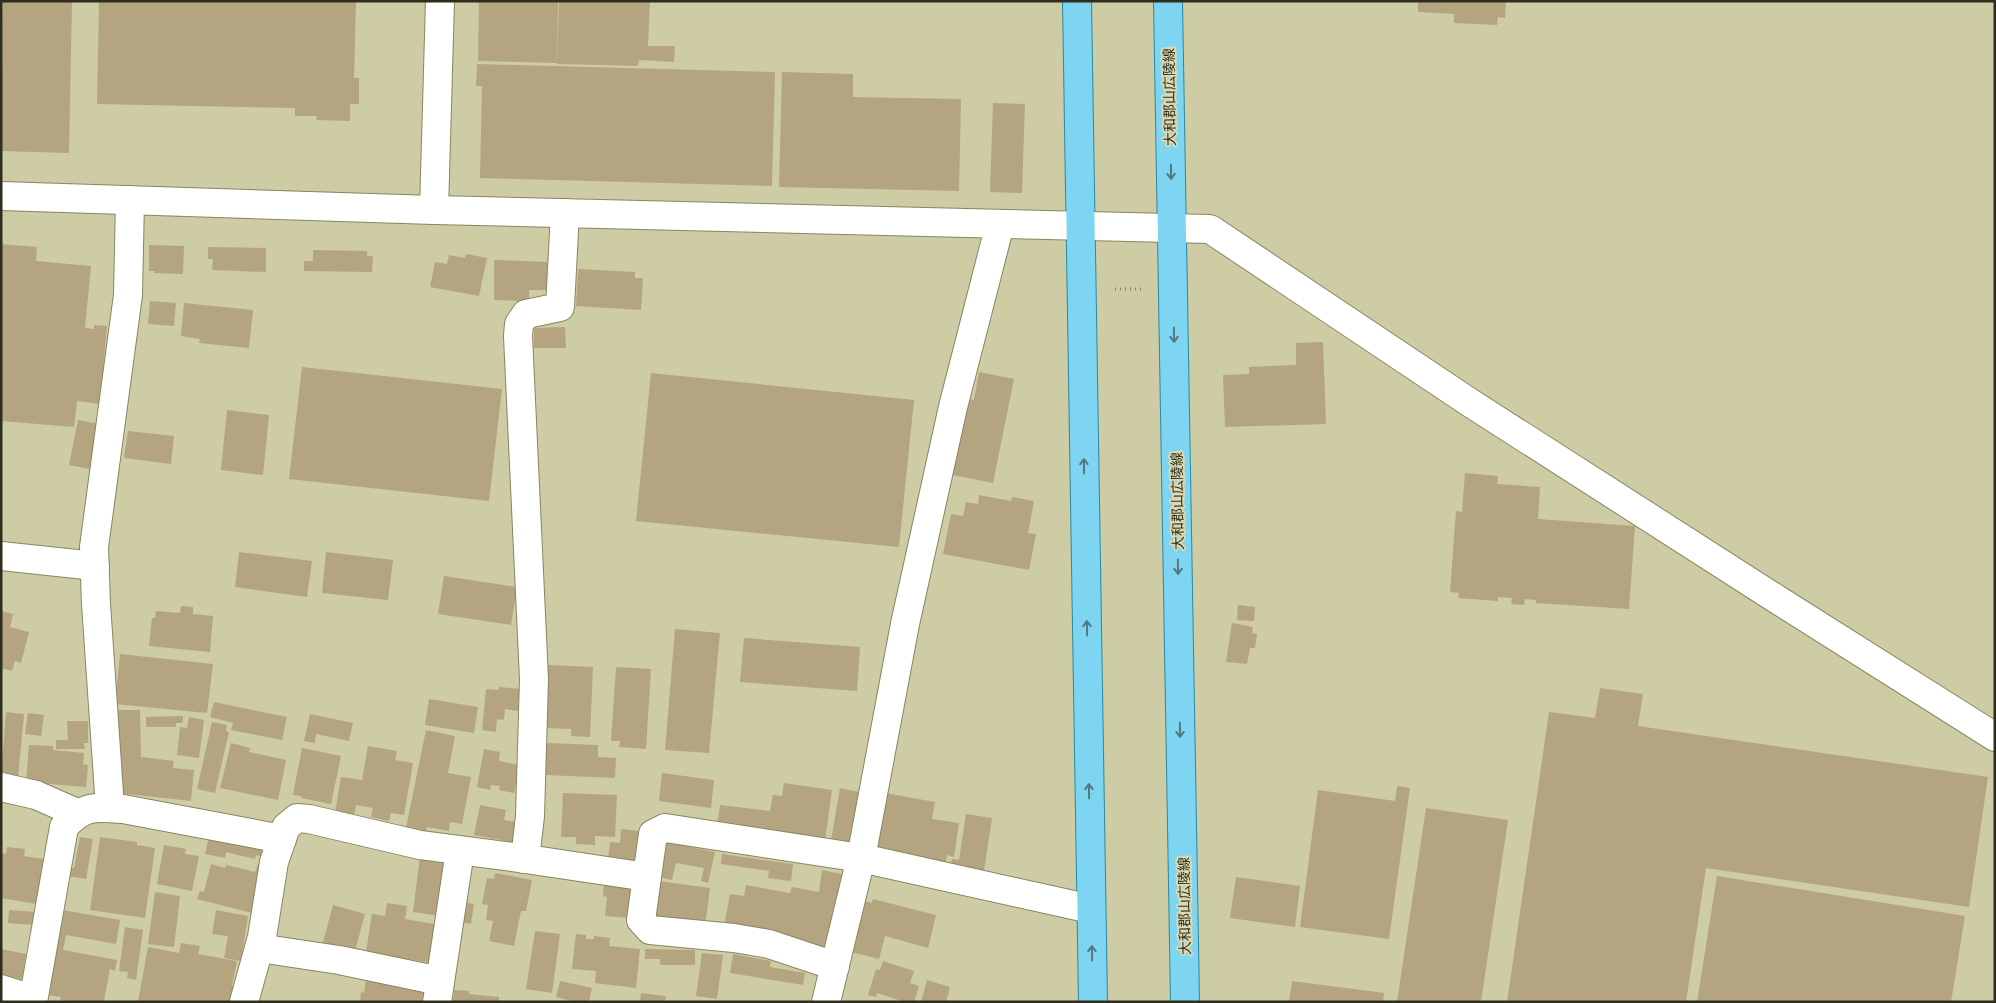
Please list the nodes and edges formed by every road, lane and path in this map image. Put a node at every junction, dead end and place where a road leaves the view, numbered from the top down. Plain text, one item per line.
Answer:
1 (440, 1) edge
2 (1077, 1) edge
3 (1168, 1) edge
4 (1, 196) edge
5 (130, 200) junction
6 (434, 210) junction
7 (565, 213) junction
8 (1000, 224) junction
9 (1080, 226) junction
10 (1172, 227) junction
11 (1115, 289) dead end
12 (1151, 290) dead end
13 (1, 556) edge
14 (95, 566) junction
15 (1995, 737) edge
16 (1, 786) edge
17 (110, 808) junction
18 (77, 813) junction
19 (282, 839) junction
20 (460, 850) junction
21 (861, 858) junction
22 (525, 859) junction
23 (647, 877) junction
24 (1091, 909) junction
25 (259, 948) junction
26 (835, 966) junction
27 (1, 989) edge
28 (439, 991) edge
29 (33, 1000) edge
30 (244, 1002) edge
31 (826, 1002) edge
32 (1093, 1002) edge
33 (1185, 1002) edge

1 - 6 street
2 - 9 main road
3 -> 10 main road, 大和郡山広陵線
4 - 5 street
5 - 6 street
5 - 14 street
6 - 7 street
7 - 8 street
7 - 22 street
8 - 9 street
8 - 21 street
9 - 10 street
24 -> 9 main road
10 - 15 street
10 -> 33 main road, 大和郡山広陵線
11 - 12 path
13 - 14 street
14 - 17 street
16 - 18 street
17 - 18 street
17 - 19 street
18 - 29 street
19 - 20 street
19 - 25 street
20 - 22 street
20 - 28 street
21 - 23 street
21 - 24 street
21 - 26 street
22 - 23 street
23 - 26 street
32 -> 24 main road
25 - 28 street
25 - 30 street
26 - 31 street
27 - 29 street

